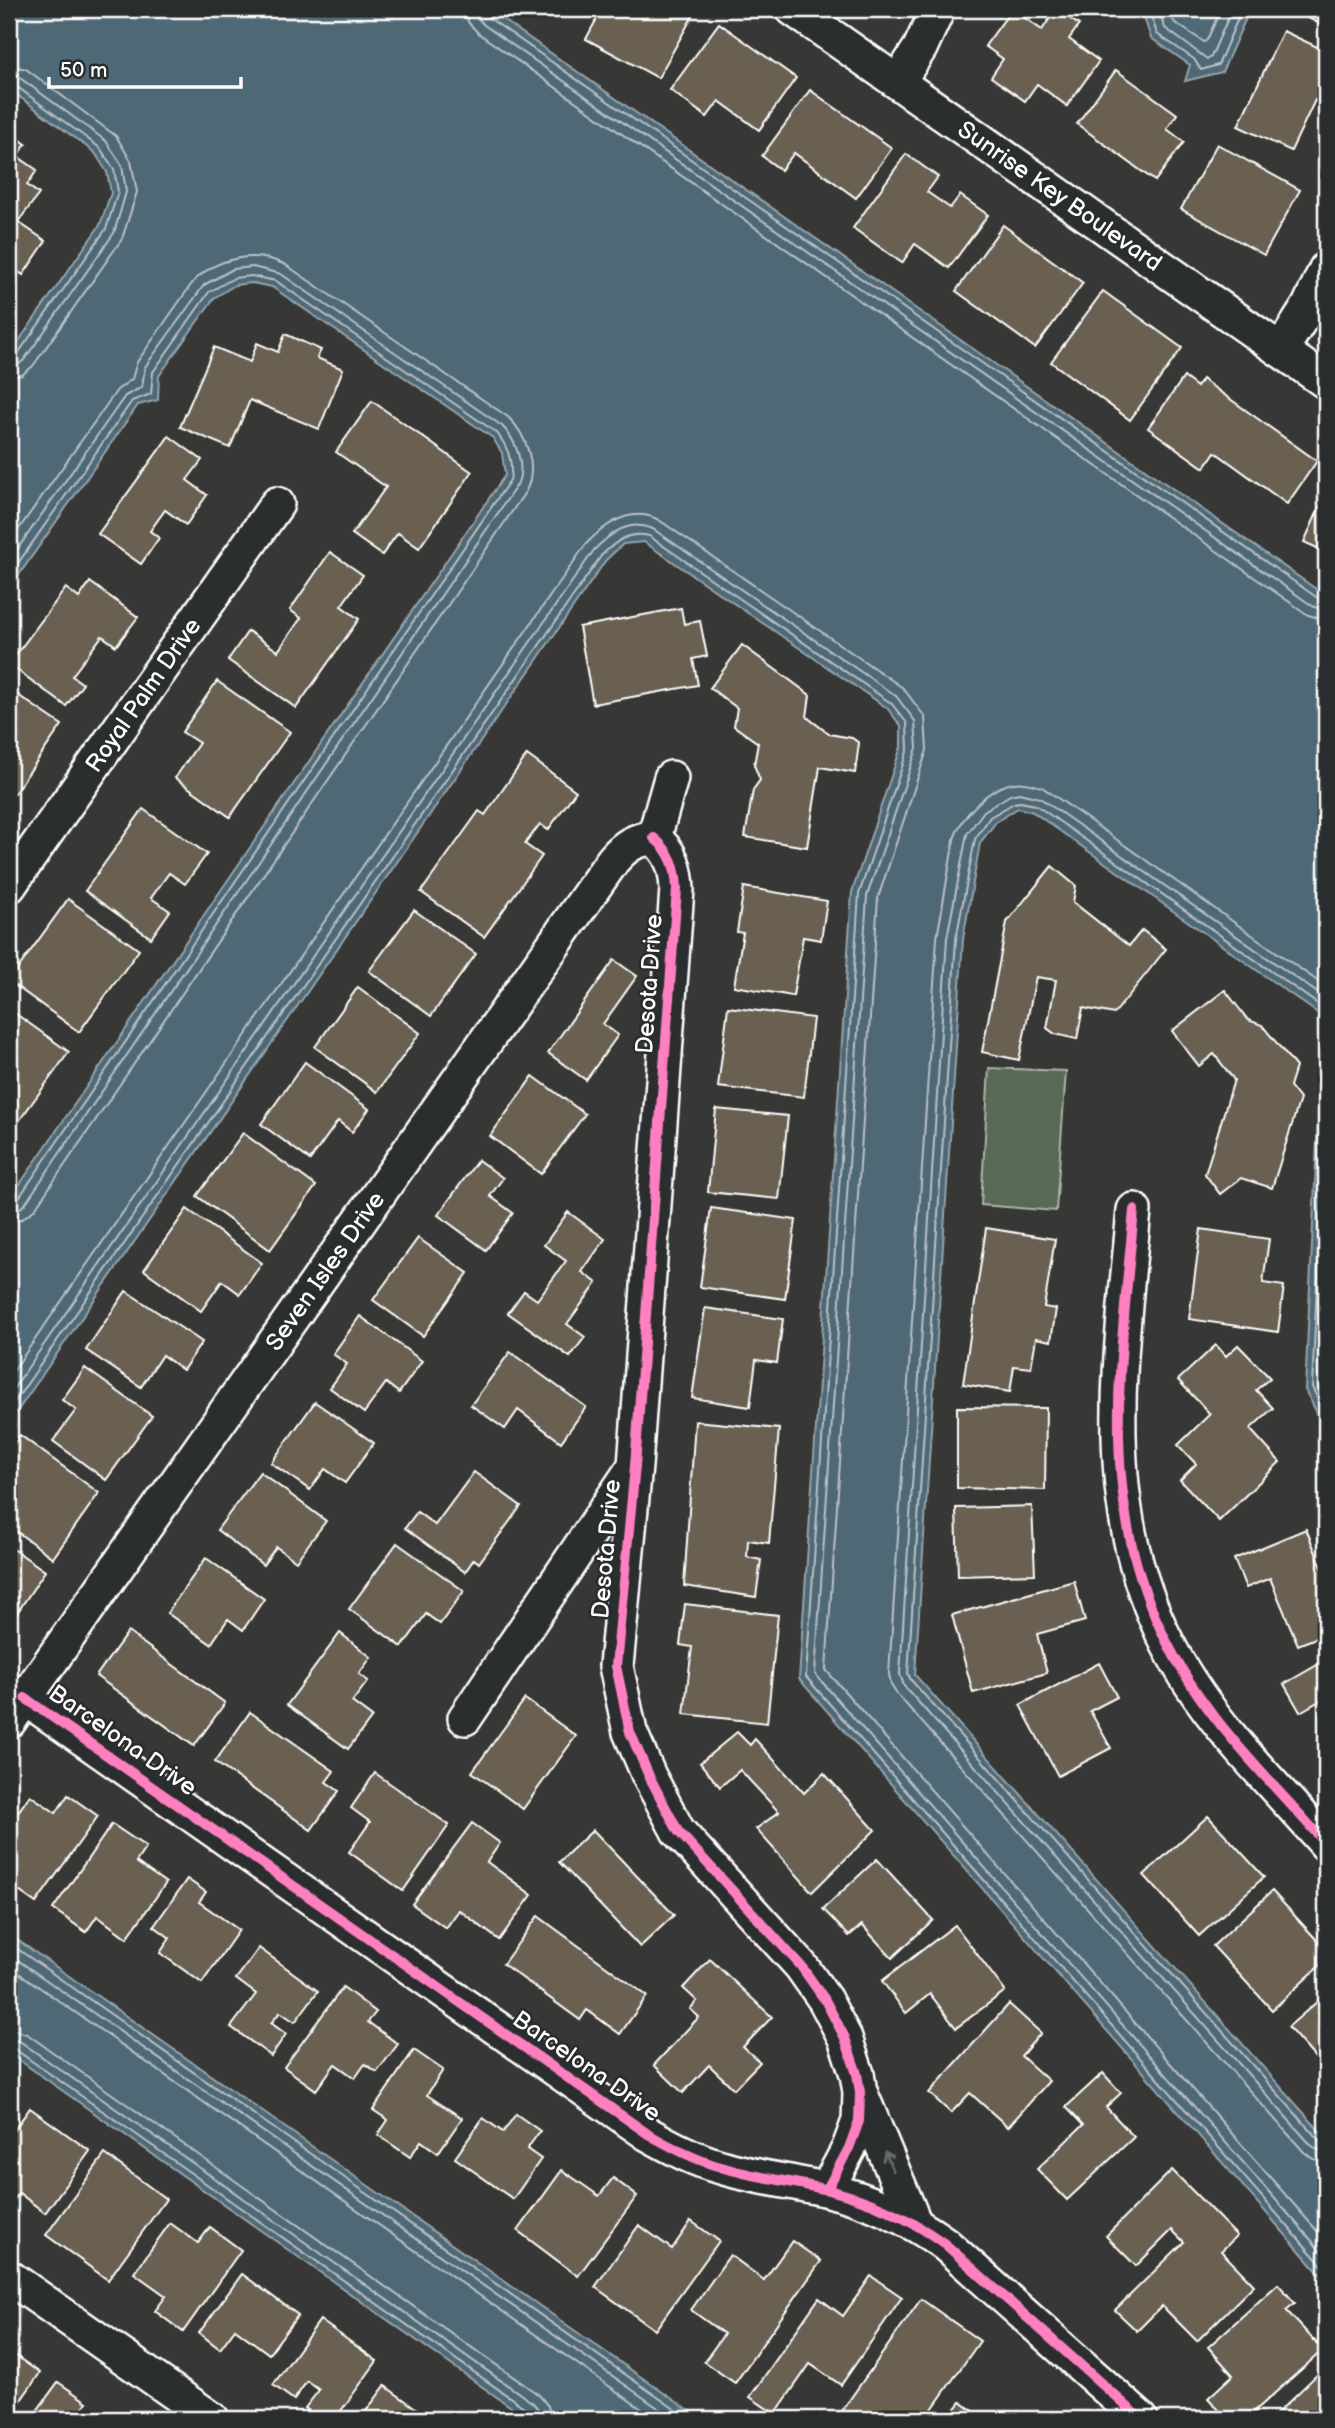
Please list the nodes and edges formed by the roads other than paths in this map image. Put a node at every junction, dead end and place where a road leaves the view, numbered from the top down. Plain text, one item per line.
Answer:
1 (793, 9) edge
2 (938, 9) edge
3 (898, 82) junction
4 (1326, 269) edge
5 (1281, 350) junction
6 (1326, 382) edge
7 (277, 505) dead end
8 (671, 778) dead end
9 (654, 838) junction
10 (9, 886) edge
11 (1134, 1210) dead end
12 (635, 1466) junction
13 (17, 1710) edge
14 (465, 1718) dead end
15 (1326, 1844) edge
16 (860, 2092) junction
17 (827, 2189) junction
18 (915, 2224) junction
19 (9, 2277) edge
20 (212, 2419) edge
21 (1141, 2419) edge

1 - 3 street, Sunrise Key Boulevard
2 - 3 street
3 - 5 street, Sunrise Key Boulevard
4 - 5 street
5 - 6 street, Sunrise Key Boulevard
7 - 10 street, Royal Palm Drive
8 - 9 street
9 - 12 street, Desota Drive
9 - 13 street, Seven Isles Drive
11 - 15 street
12 - 14 street
12 - 16 street, Desota Drive
13 - 17 street, Barcelona Drive
16 - 17 street, Desota Drive
18 -> 16 street, Desota Drive
17 - 18 street, Barcelona Drive
18 - 21 street, Barcelona Drive
19 - 20 street

